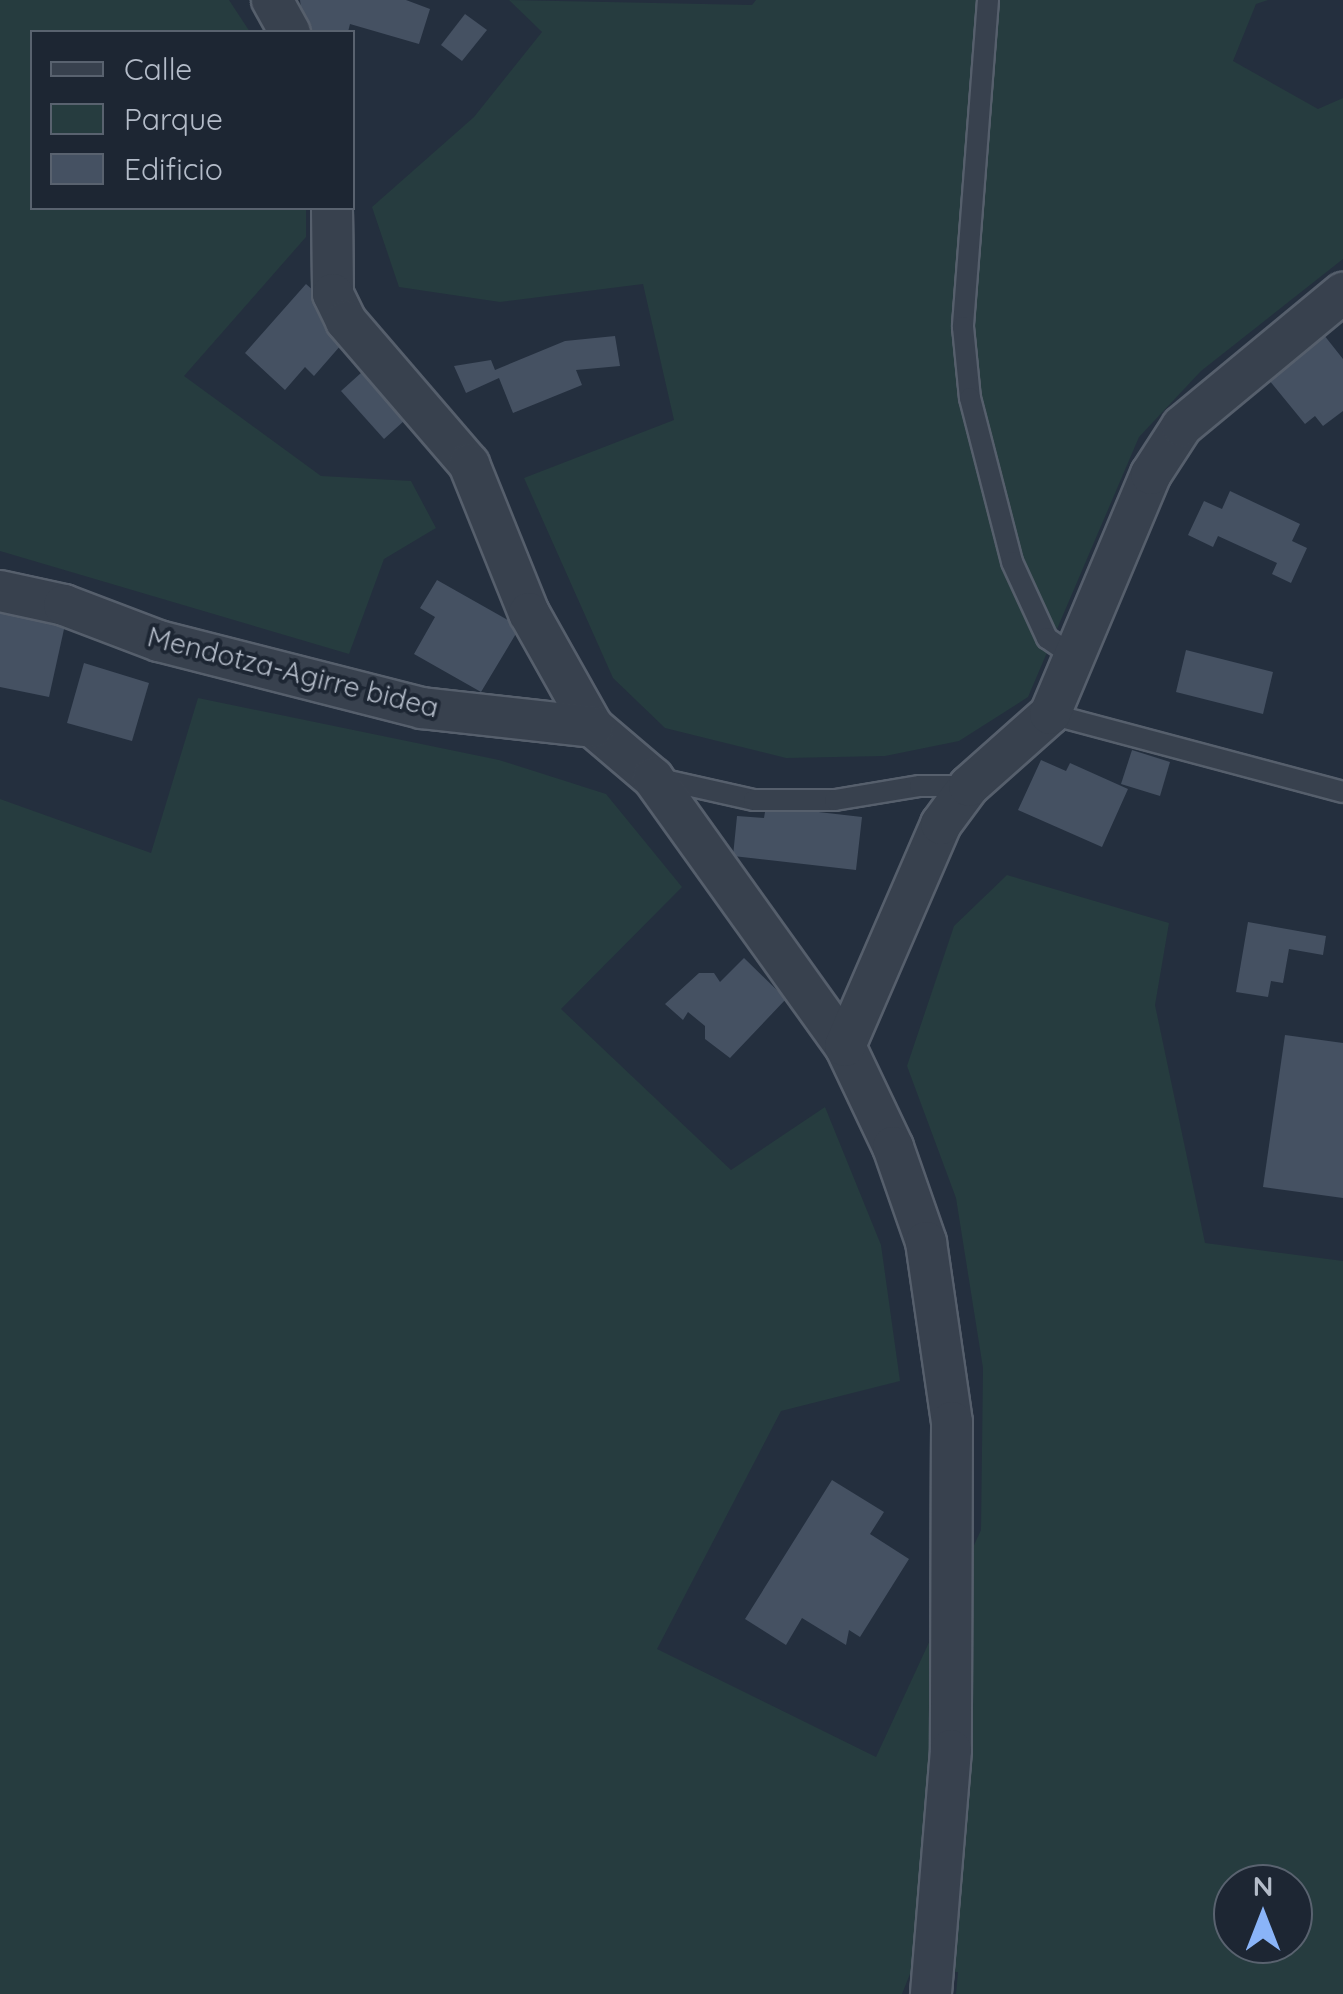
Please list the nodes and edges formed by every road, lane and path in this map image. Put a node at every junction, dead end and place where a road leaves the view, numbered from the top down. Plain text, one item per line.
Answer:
1 (272, 0) edge
2 (988, 0) edge
3 (289, 30) edge
4 (332, 210) edge
5 (1343, 292) edge
6 (0, 591) edge
7 (1073, 656) junction
8 (1050, 714) junction
9 (592, 727) junction
10 (653, 778) junction
11 (969, 786) junction
12 (1343, 792) edge
13 (845, 1046) junction
14 (932, 1994) edge

1 - 3 street
2 - 7 lane
4 - 9 street
5 - 7 street
6 - 9 street, Mendotza-Agirre bidea
7 - 8 street
8 - 11 street
8 - 12 lane
9 - 10 street
10 - 11 lane
10 - 13 street
11 - 13 street
13 - 14 street

